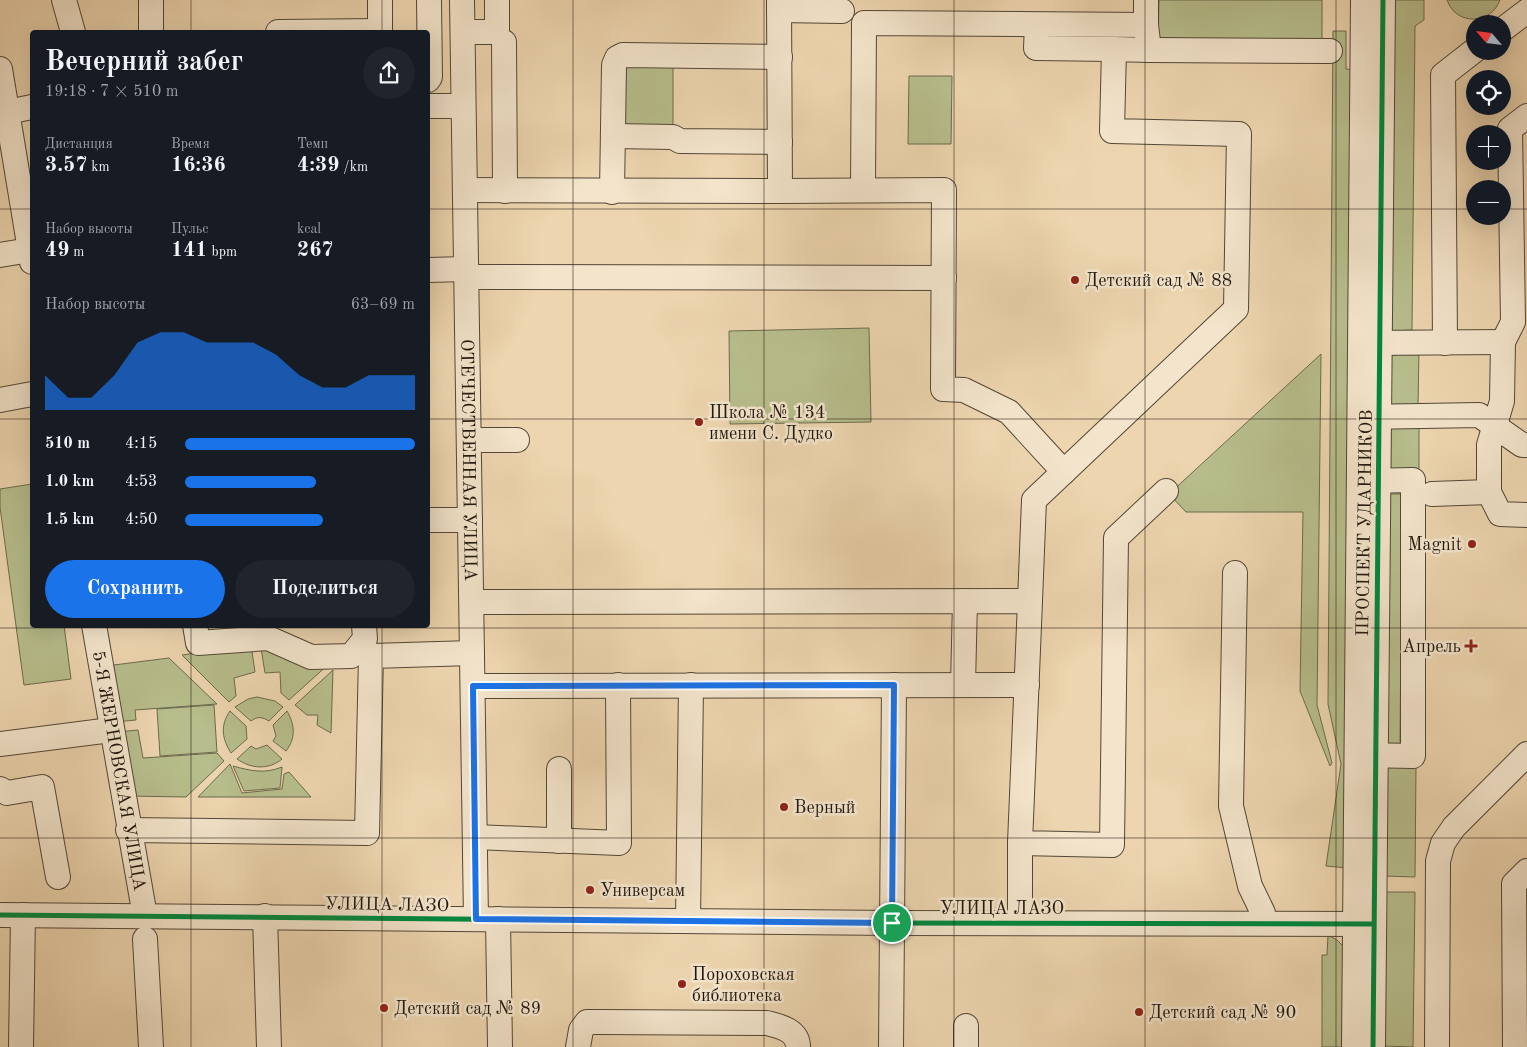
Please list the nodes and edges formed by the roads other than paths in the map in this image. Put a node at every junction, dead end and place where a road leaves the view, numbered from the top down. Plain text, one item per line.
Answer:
1 (64, 0) edge
2 (151, 0) edge
3 (380, 0) edge
4 (429, 0) edge
5 (462, 0) edge
6 (497, 0) edge
7 (1146, 0) edge
8 (1363, 0) edge
9 (1383, 0) edge
10 (780, 5) edge
11 (1527, 11) edge
12 (852, 15) junction
13 (1511, 23) edge
14 (1037, 24) junction
15 (1146, 25) junction
16 (72, 30) edge
17 (151, 30) edge
18 (380, 30) edge
19 (429, 30) edge
20 (463, 32) junction
21 (504, 42) dead end
22 (1114, 49) junction
23 (1149, 50) junction
24 (1330, 51) dead end
25 (780, 57) junction
26 (1466, 57) edge
27 (0, 69) edge
28 (430, 106) edge
29 (463, 106) junction
30 (30, 107) edge
31 (7, 112) junction
32 (1527, 116) edge
33 (613, 136) junction
34 (780, 142) junction
35 (464, 190) junction
36 (863, 190) junction
37 (505, 191) junction
38 (780, 191) junction
39 (612, 192) junction
40 (30, 244) edge
41 (0, 255) edge
42 (30, 256) edge
43 (430, 270) edge
44 (466, 273) junction
45 (944, 278) junction
46 (1514, 328) edge
47 (1370, 343) junction
48 (1445, 343) junction
49 (30, 394) edge
50 (0, 400) edge
51 (1369, 417) junction
52 (1495, 426) junction
53 (469, 440) junction
54 (517, 440) dead end
55 (1527, 445) edge
56 (1064, 472) junction
57 (1369, 481) junction
58 (1166, 491) dead end
59 (1489, 492) junction
60 (1432, 494) dead end
61 (1527, 515) edge
62 (430, 520) edge
63 (470, 520) junction
64 (1235, 573) dead end
65 (964, 601) junction
66 (1030, 601) junction
67 (472, 602) junction
68 (94, 628) edge
69 (196, 628) edge
70 (364, 628) edge
71 (472, 653) junction
72 (618, 685) junction
73 (690, 685) junction
74 (894, 685) junction
75 (963, 685) junction
76 (1027, 685) junction
77 (473, 686) junction
78 (111, 730) junction
79 (0, 744) edge
80 (1527, 754) edge
81 (1366, 756) junction
82 (559, 769) dead end
83 (0, 789) edge
84 (128, 830) junction
85 (475, 837) junction
86 (559, 841) junction
87 (1020, 843) junction
88 (1527, 871) edge
89 (58, 877) dead end
90 (11, 915) edge
91 (265, 916) junction
92 (487, 919) junction
93 (688, 921) junction
94 (1020, 922) junction
95 (892, 923) junction
96 (1263, 923) junction
97 (1364, 924) junction
98 (145, 928) junction
99 (21, 1047) edge
100 (151, 1047) edge
101 (269, 1047) edge
102 (500, 1047) edge
103 (578, 1047) edge
104 (798, 1047) edge
105 (891, 1047) edge
106 (1354, 1047) edge
107 (1372, 1047) edge
108 (1436, 1047) edge
109 (1514, 1047) edge

1 - 16 street
2 - 17 street
3 - 18 street
4 - 19 street
5 - 20 street, ОТЕЧЕСТВЕННАЯ УЛИЦА
6 - 20 street
7 - 15 street
8 - 47 street, ПРОСПЕКТ УДАРНИКОВ
9 - 47 street, ПРОСПЕКТ УДАРНИКОВ
10 - 12 street
10 - 25 street
11 - 13 street
12 - 14 street
12 - 36 street
14 - 15 street
14 - 22 street
15 - 23 street
20 - 29 street, ОТЕЧЕСТВЕННАЯ УЛИЦА
21 - 37 street
22 - 23 street
22 - 56 street
23 - 24 street
25 - 33 street
25 - 34 street
26 - 48 street
27 - 31 street
28 - 29 street
29 - 35 street, ОТЕЧЕСТВЕННАЯ УЛИЦА
30 - 31 street
31 - 40 street
32 - 46 street
33 - 34 street
33 - 39 street
34 - 38 street
35 - 37 street
35 - 44 street, ОТЕЧЕСТВЕННАЯ УЛИЦА
36 - 38 street
36 - 45 street
37 - 39 street
38 - 39 street
41 - 42 street
43 - 44 street
44 - 45 street
44 - 53 street, ОТЕЧЕСТВЕННАЯ УЛИЦА
45 - 56 street
46 - 48 street
46 - 52 street
47 - 48 street
47 - 51 street, ПРОСПЕКТ УДАРНИКОВ
49 - 50 street
51 - 52 street
51 - 57 street, ПРОСПЕКТ УДАРНИКОВ
52 - 55 street
52 - 59 street
53 - 54 street
53 - 63 street, ОТЕЧЕСТВЕННАЯ УЛИЦА
56 - 66 street
57 - 81 street, ПРОСПЕКТ УДАРНИКОВ
57 - 81 street
58 - 87 street
59 - 60 street
59 - 61 street
62 - 63 street
63 - 67 street, ОТЕЧЕСТВЕННАЯ УЛИЦА
64 - 96 street
65 - 66 street
65 - 67 street
65 - 75 street
66 - 76 street
67 - 71 street, ОТЕЧЕСТВЕННАЯ УЛИЦА
68 - 78 street, 5-Я ЖЕРНОВСКАЯ УЛИЦА
69 - 70 street
71 - 77 street, ОТЕЧЕСТВЕННАЯ УЛИЦА
71 - 84 street
72 - 73 street
72 - 77 street
72 - 86 street
73 - 74 street
73 - 93 street
74 - 75 street
74 - 95 street
75 - 76 street
76 - 87 street
77 - 85 street, ОТЕЧЕСТВЕННАЯ УЛИЦА
78 - 79 street
78 - 84 street, 5-Я ЖЕРНОВСКАЯ УЛИЦА
80 - 108 street
81 - 97 street, ПРОСПЕКТ УДАРНИКОВ
82 - 86 street
83 - 89 street
84 - 98 street, 5-Я ЖЕРНОВСКАЯ УЛИЦА
85 - 86 street
85 - 92 street, ОТЕЧЕСТВЕННАЯ УЛИЦА
87 - 94 street
88 - 109 street
90 - 98 street, УЛИЦА ЛАЗО
90 - 99 street
91 - 92 street, УЛИЦА ЛАЗО
91 - 98 street, УЛИЦА ЛАЗО
91 - 101 street
92 - 93 street, УЛИЦА ЛАЗО
92 - 102 street, ОТЕЧЕСТВЕННАЯ УЛИЦА
93 - 95 street, УЛИЦА ЛАЗО
94 - 95 street, УЛИЦА ЛАЗО
94 - 96 street, УЛИЦА ЛАЗО
95 - 105 street
96 - 97 street, УЛИЦА ЛАЗО
97 - 106 street, ПРОСПЕКТ УДАРНИКОВ
97 - 107 street, ПРОСПЕКТ УДАРНИКОВ
98 - 100 street, 5-Я ЖЕРНОВСКАЯ УЛИЦА
103 - 104 street

